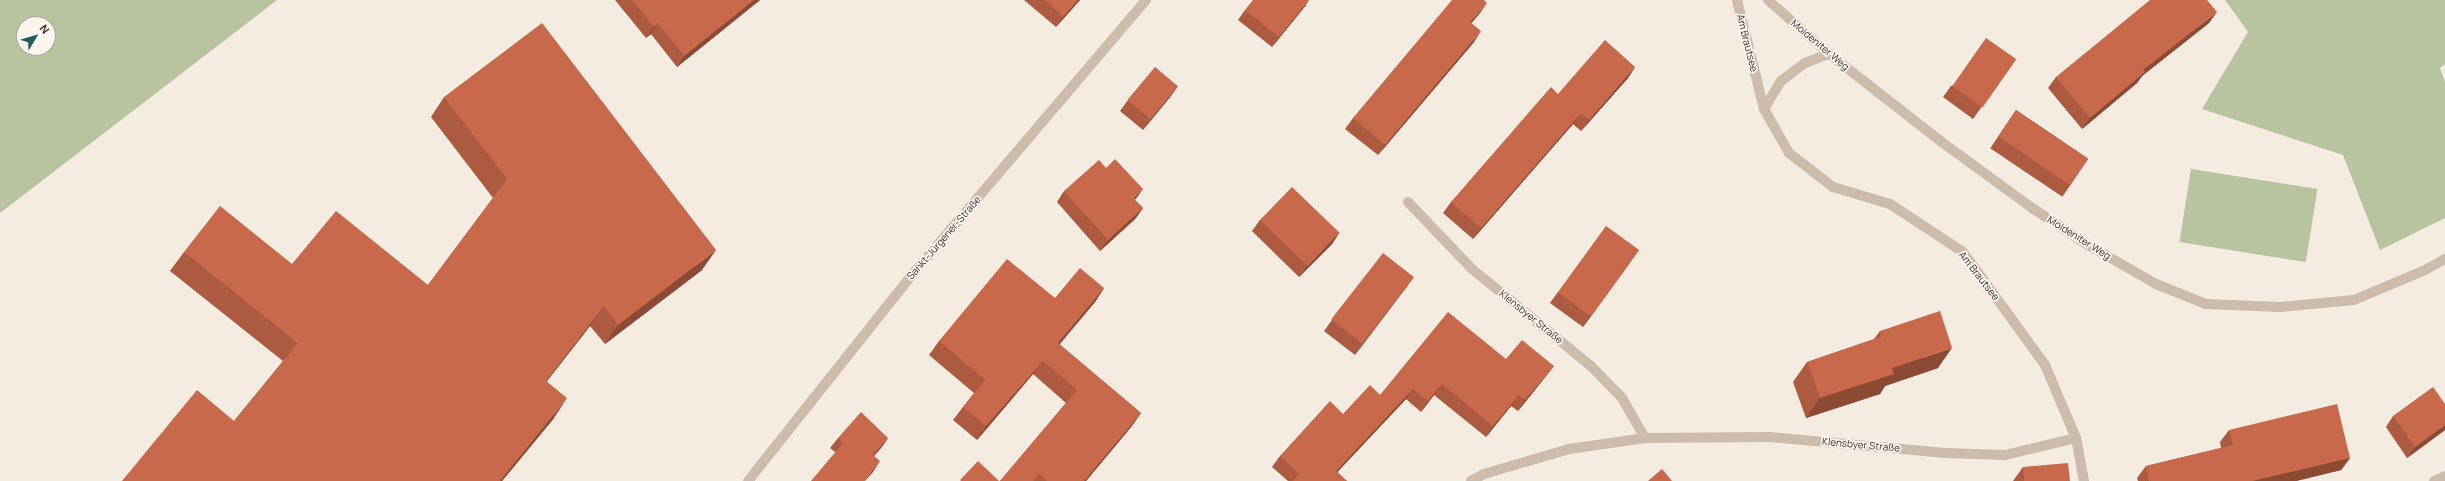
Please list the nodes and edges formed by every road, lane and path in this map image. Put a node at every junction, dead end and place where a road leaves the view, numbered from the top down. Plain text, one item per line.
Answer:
1 (1146, 0) edge
2 (1737, 0) edge
3 (1768, 0) edge
4 (1828, 54) junction
5 (1764, 109) junction
6 (1408, 202) dead end
7 (2445, 259) edge
8 (1645, 438) junction
9 (2076, 438) junction
10 (2445, 476) edge
11 (748, 481) edge
12 (1472, 481) edge
13 (2084, 481) edge
14 (2434, 481) edge

1 - 11 street, Sankt-Jürgener-Straße
2 - 5 street, Am Brautsee
3 - 4 street, Moldeniter Weg
4 - 5 street
4 - 7 street, Moldeniter Weg
5 - 9 street, Am Brautsee
6 - 8 street, Klensbyer Straße
8 - 9 street, Klensbyer Straße
8 - 12 street, Klensbyer Straße
9 - 13 street, Am Brautsee
10 - 14 street

